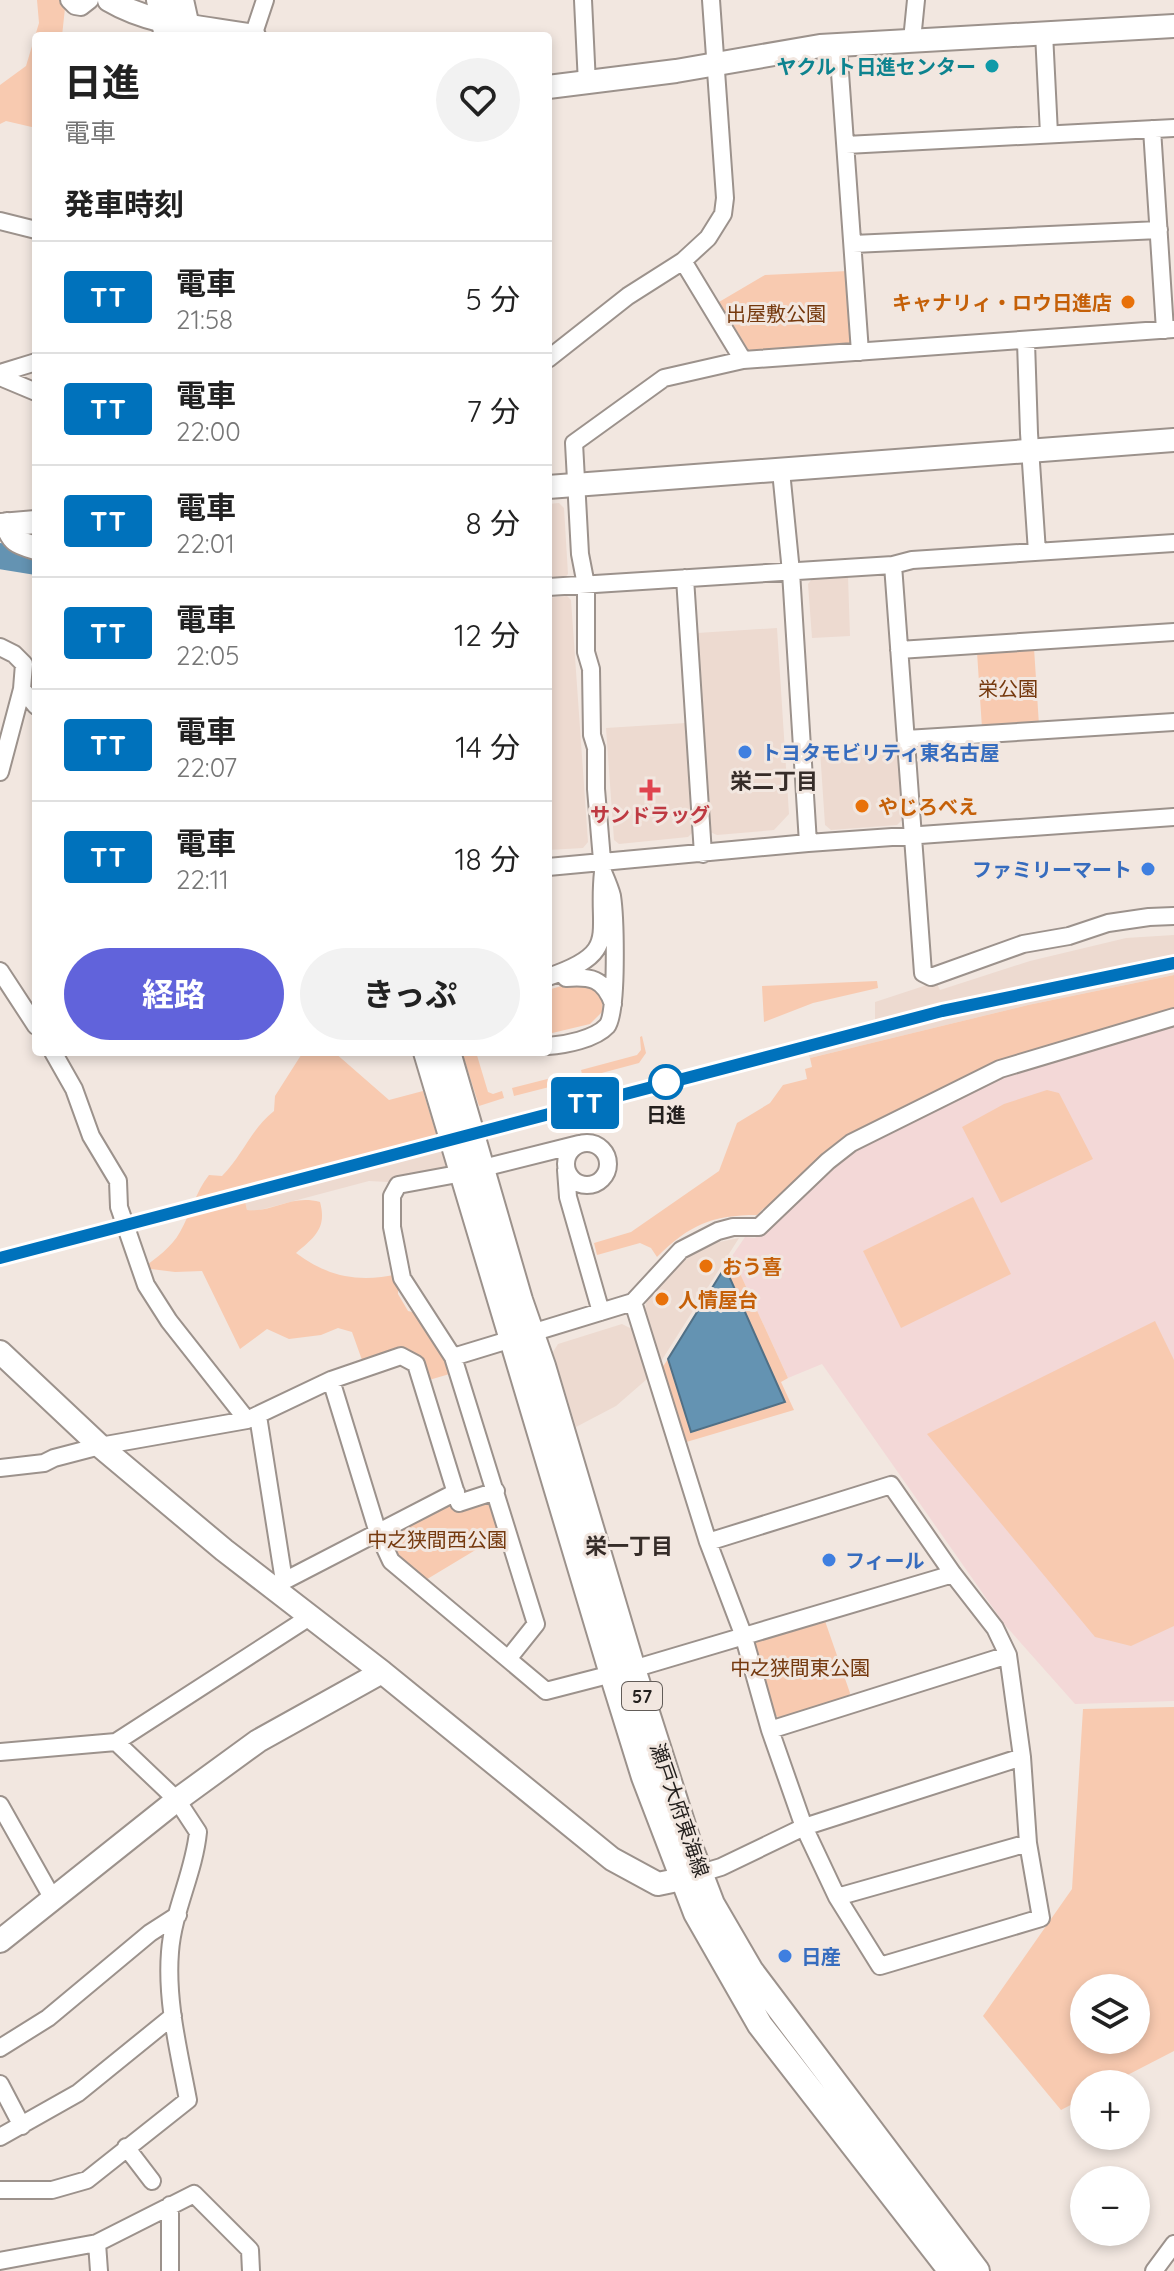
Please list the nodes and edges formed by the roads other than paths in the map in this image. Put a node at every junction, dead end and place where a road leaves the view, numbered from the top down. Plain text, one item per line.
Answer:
1 (69, 0) edge
2 (90, 0) edge
3 (109, 0) edge
4 (181, 0) edge
5 (265, 0) edge
6 (583, 0) edge
7 (711, 0) edge
8 (916, 0) edge
9 (173, 24) edge
10 (1174, 26) edge
11 (227, 32) edge
12 (255, 32) edge
13 (1044, 33) junction
14 (912, 40) junction
15 (838, 45) junction
16 (715, 64) junction
17 (587, 84) junction
18 (552, 87) edge
19 (1174, 128) edge
20 (1152, 129) junction
21 (1049, 134) junction
22 (846, 145) junction
23 (0, 221) edge
24 (32, 229) edge
25 (1159, 230) junction
26 (853, 244) junction
27 (683, 261) junction
28 (1170, 330) edge
29 (1026, 342) junction
30 (860, 352) junction
31 (552, 356) edge
32 (743, 360) junction
33 (32, 363) edge
34 (0, 375) edge
35 (32, 390) edge
36 (1174, 440) edge
37 (1030, 452) junction
38 (781, 471) junction
39 (576, 486) junction
40 (552, 487) edge
41 (32, 522) edge
42 (4, 524) edge
43 (1174, 543) edge
44 (32, 547) edge
45 (1037, 552) junction
46 (893, 565) junction
47 (791, 572) junction
48 (685, 578) junction
49 (586, 585) junction
50 (552, 587) edge
51 (1174, 632) edge
52 (0, 647) edge
53 (899, 650) junction
54 (22, 689) junction
55 (32, 701) edge
56 (1174, 722) edge
57 (906, 739) junction
58 (0, 772) edge
59 (1174, 817) edge
60 (913, 835) junction
61 (808, 843) junction
62 (703, 854) junction
63 (552, 867) edge
64 (603, 867) junction
65 (1174, 916) edge
66 (0, 971) edge
67 (552, 976) edge
68 (552, 977) edge
69 (613, 1004) junction
70 (1174, 1017) edge
71 (32, 1020) edge
72 (552, 1045) edge
73 (55, 1056) edge
74 (428, 1056) edge
75 (449, 1056) edge
76 (581, 1144) junction
77 (566, 1170) junction
78 (473, 1171) junction
79 (633, 1302) junction
80 (601, 1312) junction
81 (522, 1335) junction
82 (0, 1352) edge
83 (453, 1357) junction
84 (331, 1380) junction
85 (252, 1418) junction
86 (100, 1446) junction
87 (0, 1468) edge
88 (496, 1491) junction
89 (456, 1492) junction
90 (378, 1533) junction
91 (708, 1542) junction
92 (953, 1574) junction
93 (278, 1583) junction
94 (311, 1616) junction
95 (743, 1634) junction
96 (1008, 1655) junction
97 (508, 1659) junction
98 (622, 1671) junction
99 (382, 1672) junction
100 (770, 1730) junction
101 (116, 1742) junction
102 (0, 1752) edge
103 (1022, 1757) junction
104 (177, 1800) junction
105 (0, 1805) edge
106 (804, 1827) junction
107 (1028, 1843) junction
108 (691, 1876) junction
109 (837, 1897) junction
110 (53, 1899) junction
111 (178, 1915) junction
112 (0, 1941) edge
113 (173, 2016) junction
114 (0, 2048) edge
115 (0, 2084) edge
116 (22, 2126) junction
117 (0, 2137) edge
118 (126, 2147) junction
119 (152, 2181) dead end
120 (0, 2190) edge
121 (170, 2205) junction
122 (97, 2243) junction
123 (1174, 2244) edge
124 (0, 2261) edge
125 (99, 2271) edge
126 (170, 2271) edge
127 (251, 2271) edge
128 (951, 2271) edge
129 (977, 2271) edge
130 (1154, 2271) edge

1 - 2 street
3 - 9 street
4 - 9 main road
5 - 12 street
6 - 17 street
7 - 16 street
8 - 14 street
9 - 11 street
10 - 13 street
13 - 14 street
13 - 21 street
14 - 15 street
15 - 16 street
15 - 22 street
16 - 17 street
16 - 27 street
17 - 18 street
19 - 20 street
20 - 21 street
20 - 25 street
21 - 22 street
22 - 26 street
23 - 24 street
25 - 26 street
25 - 28 street
26 - 30 street
27 - 31 street
27 - 32 street
28 - 29 street
29 - 30 street
29 - 37 street
30 - 32 street
32 - 39 street
33 - 34 street
34 - 35 street
36 - 37 street
37 - 38 street
37 - 45 street
38 - 39 street
38 - 47 street
39 - 40 street
39 - 49 street
41 - 42 street
42 - 44 street
43 - 45 street
45 - 46 street
46 - 47 street
46 - 53 street
47 - 48 street
47 - 61 street
48 - 49 street
48 - 62 street
49 - 50 street
49 - 64 street
51 - 53 street
52 - 54 street
53 - 57 street
54 - 55 street
54 - 58 street
56 - 57 street
57 - 60 street
59 - 60 street
60 - 61 street
60 - 65 street
61 - 62 street
62 - 64 street
63 - 64 street
64 - 67 street
64 - 69 street
66 - 71 street
68 - 69 street
69 - 72 street
70 - 79 street
73 - 85 street
74 - 78 main road, 瀬戸大府東海線 / 57
75 - 78 main road, 瀬戸大府東海線 / 57
76 - 77 street
76 - 77 street
76 - 78 street
77 - 80 street
78 - 81 main road, 瀬戸大府東海線 / 57
78 - 83 street
79 - 80 street
79 - 91 street
80 - 81 street
81 - 83 street
81 - 98 main road, 瀬戸大府東海線 / 57
82 - 86 street
83 - 88 street
84 - 85 street
84 - 89 street
84 - 90 street
85 - 86 street
85 - 93 street
86 - 87 street
86 - 93 street
88 - 89 street
88 - 97 street
89 - 90 street
90 - 93 street
90 - 97 street
91 - 92 street
91 - 95 street
92 - 95 street
92 - 96 street
93 - 94 street
94 - 99 street
94 - 101 street
95 - 98 street
95 - 100 street
96 - 100 street
96 - 103 street
97 - 98 street
98 - 108 main road, 瀬戸大府東海線 / 57
99 - 104 street
99 - 108 street
100 - 106 street
101 - 102 street
101 - 104 street
103 - 106 street
103 - 107 street
104 - 110 street
104 - 111 street
105 - 110 street
106 - 108 street
106 - 109 street
107 - 109 street
107 - 109 street
108 - 128 main road, 瀬戸大府東海線 / 57
108 - 129 main road, 瀬戸大府東海線 / 57
110 - 112 street
111 - 113 street
111 - 114 street
113 - 116 street
113 - 118 street
115 - 116 street
116 - 117 street
118 - 119 street
118 - 120 street
121 - 122 street
121 - 126 street
121 - 127 street
122 - 124 street
122 - 125 street
123 - 130 street

